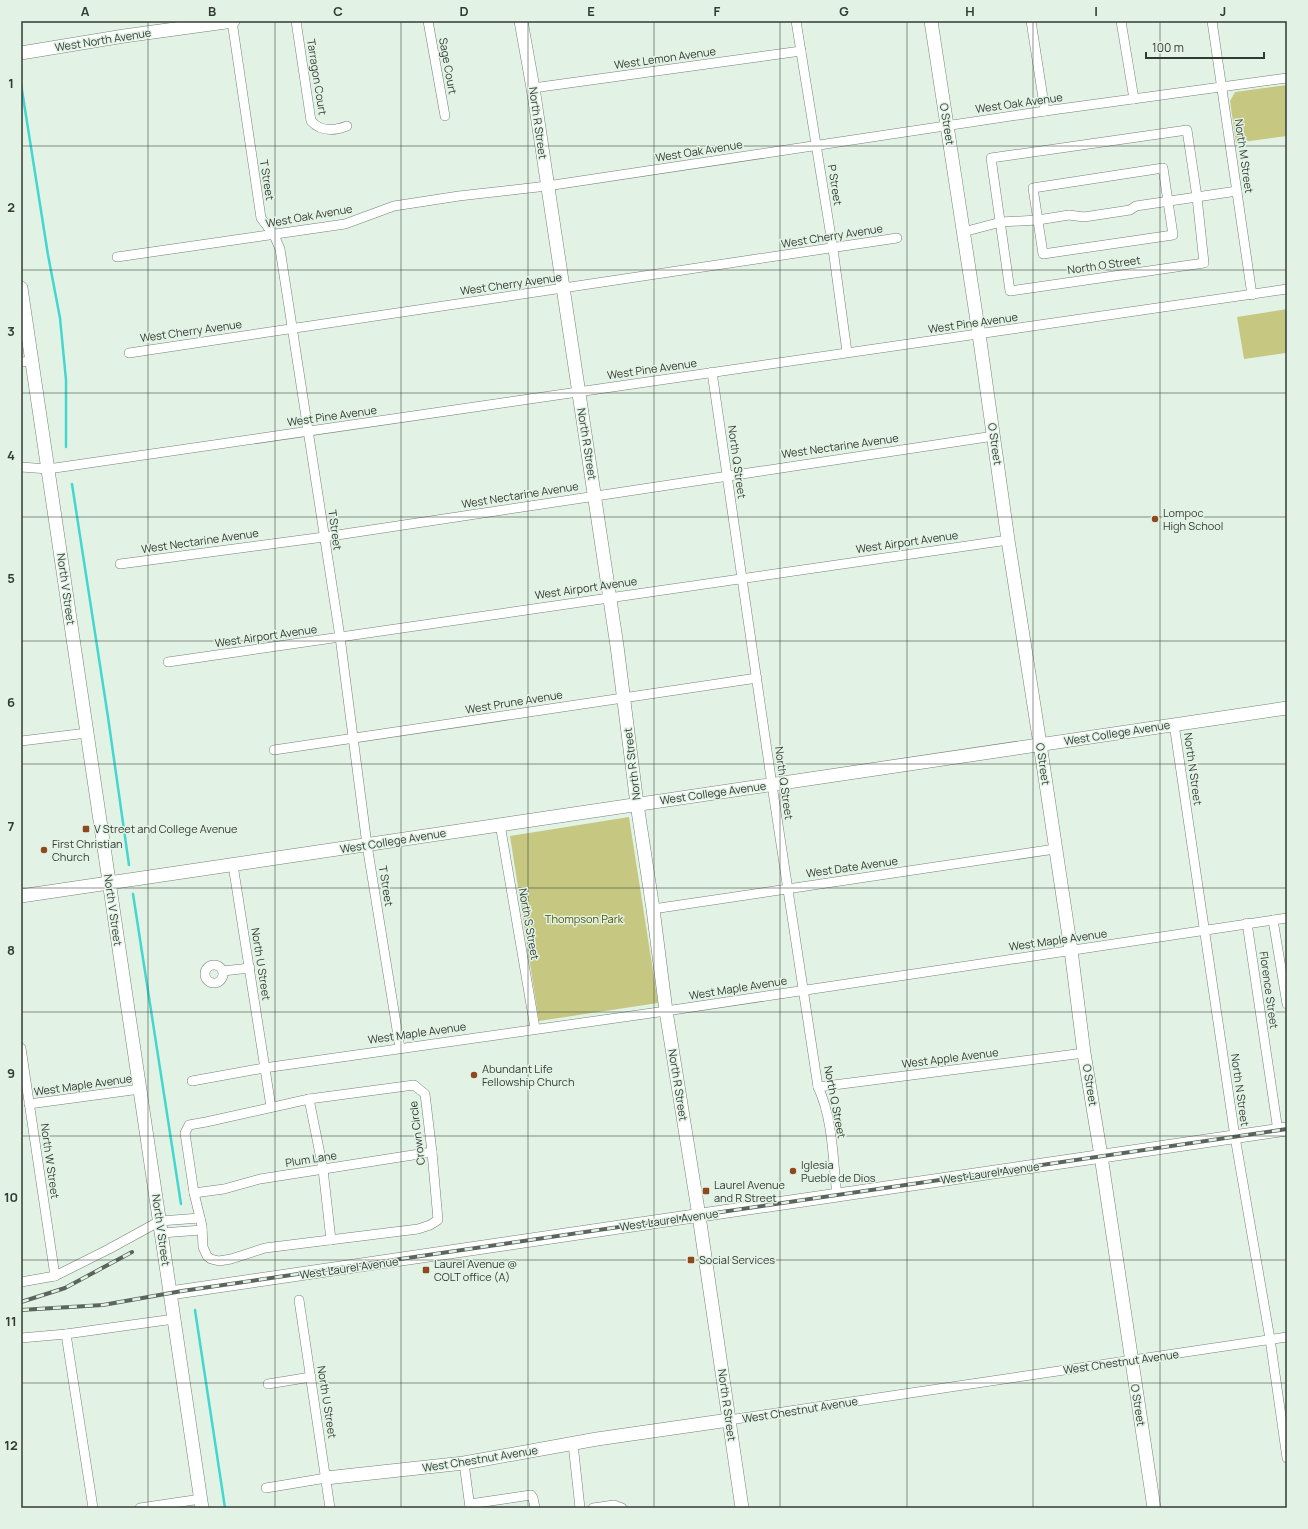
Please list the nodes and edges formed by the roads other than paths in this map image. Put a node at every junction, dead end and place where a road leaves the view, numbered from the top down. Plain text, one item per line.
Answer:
1 (233, 21) edge
2 (296, 21) edge
3 (428, 21) edge
4 (521, 21) edge
5 (796, 21) edge
6 (932, 21) edge
7 (1031, 21) edge
8 (1122, 21) edge
9 (1212, 21) edge
10 (801, 51) junction
11 (23, 53) edge
12 (1287, 78) edge
13 (533, 88) junction
14 (1222, 88) junction
15 (1134, 99) junction
16 (1045, 111) junction
17 (445, 116) dead end
18 (947, 125) junction
19 (347, 126) dead end
20 (817, 145) junction
21 (547, 186) junction
22 (1237, 191) junction
23 (1197, 197) junction
24 (1168, 201) junction
25 (1038, 220) junction
26 (1000, 222) junction
27 (963, 232) junction
28 (274, 235) junction
29 (897, 238) dead end
30 (833, 248) junction
31 (117, 257) dead end
32 (21, 288) edge
33 (564, 288) junction
34 (1287, 289) edge
35 (1252, 295) junction
36 (293, 328) junction
37 (979, 334) junction
38 (847, 352) junction
39 (129, 353) dead end
40 (26, 361) edge
41 (712, 372) junction
42 (579, 392) junction
43 (309, 432) junction
44 (994, 436) junction
45 (21, 467) edge
46 (48, 469) junction
47 (727, 475) junction
48 (594, 495) junction
49 (324, 537) junction
50 (1008, 540) junction
51 (120, 564) dead end
52 (743, 579) junction
53 (609, 597) junction
54 (340, 637) junction
55 (168, 662) dead end
56 (757, 678) junction
57 (624, 697) junction
58 (1287, 708) edge
59 (1174, 724) junction
60 (87, 733) junction
61 (353, 738) junction
62 (21, 742) edge
63 (1040, 744) junction
64 (274, 750) dead end
65 (772, 785) junction
66 (637, 804) junction
67 (500, 824) junction
68 (367, 845) junction
69 (1055, 849) junction
70 (234, 865) junction
71 (109, 884) junction
72 (788, 889) junction
73 (21, 896) edge
74 (653, 909) junction
75 (1287, 918) edge
76 (1273, 920) junction
77 (1247, 924) junction
78 (1205, 930) junction
79 (1071, 950) junction
80 (1283, 953) edge
81 (250, 968) junction
82 (224, 971) dead end
83 (804, 990) junction
84 (1287, 1004) edge
85 (666, 1011) junction
86 (535, 1028) junction
87 (21, 1048) edge
88 (400, 1048) junction
89 (1084, 1053) junction
90 (264, 1068) junction
91 (192, 1081) dead end
92 (818, 1087) junction
93 (140, 1089) junction
94 (309, 1099) junction
95 (30, 1104) junction
96 (271, 1107) junction
97 (1282, 1130) edge
98 (1235, 1137) junction
99 (432, 1152) junction
100 (1102, 1156) junction
101 (323, 1169) junction
102 (194, 1193) junction
103 (837, 1196) junction
104 (699, 1216) junction
105 (200, 1218) junction
106 (160, 1227) junction
107 (202, 1230) junction
108 (331, 1240) junction
109 (55, 1276) junction
110 (21, 1282) edge
111 (170, 1293) junction
112 (299, 1300) dead end
113 (174, 1319) junction
114 (66, 1334) junction
115 (1287, 1337) edge
116 (21, 1338) edge
117 (1270, 1339) junction
118 (1131, 1360) junction
119 (311, 1377) junction
120 (268, 1384) dead end
121 (729, 1420) junction
122 (573, 1444) junction
123 (1287, 1458) edge
124 (464, 1463) junction
125 (326, 1478) junction
126 (266, 1488) dead end
127 (201, 1503) edge
128 (470, 1506) edge
129 (93, 1508) edge
130 (140, 1508) edge
131 (330, 1508) edge
132 (535, 1508) edge
133 (580, 1508) edge
134 (593, 1508) edge
135 (622, 1508) edge
136 (742, 1508) edge
137 (1154, 1508) edge

1 - 11 street, West North Avenue
1 - 28 street, T Street
2 - 19 street, Tarragon Court
3 - 17 street, Sage Court
4 - 13 street, North R Street
5 - 10 street, P Street
6 - 18 street, O Street
7 - 16 street
8 - 15 street
9 - 14 street, North M Street
10 - 13 street, West Lemon Avenue
10 - 20 street, P Street
12 - 14 street, West Oak Avenue
13 - 21 street, North R Street
14 - 15 street, West Oak Avenue
14 - 22 street, North M Street
15 - 16 street, West Oak Avenue
16 - 18 street, West Oak Avenue
18 - 20 street, West Oak Avenue
18 - 27 street, O Street
20 - 21 street, West Oak Avenue
20 - 30 street, P Street
21 - 28 street, West Oak Avenue
21 - 33 street, North R Street
22 - 23 street
22 - 35 street, North M Street
23 - 24 street
23 - 26 street, North O Street
23 - 26 street, North O Street
24 - 25 street
24 - 25 street
24 - 25 street
25 - 26 street
26 - 27 street
27 - 37 street, O Street
28 - 31 street, West Oak Avenue
28 - 36 street, T Street
29 - 30 street, West Cherry Avenue
30 - 33 street, West Cherry Avenue
30 - 38 street, P Street
32 - 40 street, North V Street
33 - 36 street, West Cherry Avenue
33 - 42 street, North R Street
34 - 35 street, West Pine Avenue
35 - 37 street, West Pine Avenue
36 - 39 street, West Cherry Avenue
36 - 43 street, T Street
37 - 38 street, West Pine Avenue
37 - 44 street, O Street
38 - 41 street, West Pine Avenue
40 - 46 street, North V Street
41 - 42 street, West Pine Avenue
41 - 47 street, North Q Street
42 - 43 street, West Pine Avenue
42 - 48 street, North R Street
43 - 46 street, West Pine Avenue
43 - 49 street, T Street
44 - 47 street, West Nectarine Avenue
44 - 50 street, O Street
45 - 46 street, West Pine Avenue
46 - 60 street, North V Street
47 - 48 street, West Nectarine Avenue
47 - 52 street, North Q Street
48 - 49 street, West Nectarine Avenue
48 - 53 street, North R Street
49 - 51 street, West Nectarine Avenue
49 - 54 street, T Street
50 - 52 street, West Airport Avenue
50 - 63 street, O Street
52 - 53 street, West Airport Avenue
52 - 56 street, North Q Street
53 - 54 street, West Airport Avenue
53 - 57 street, North R Street
54 - 55 street, West Airport Avenue
54 - 61 street, T Street
56 - 57 street, West Prune Avenue
56 - 65 street, North Q Street
57 - 61 street, West Prune Avenue
57 - 66 street, North R Street
58 - 59 street, West College Avenue
59 - 63 street, West College Avenue
59 - 78 street, North N Street
60 - 62 street
60 - 71 street, North V Street
61 - 64 street, West Prune Avenue
61 - 68 street, T Street
63 - 65 street, West College Avenue
63 - 69 street, O Street
65 - 66 street, West College Avenue
65 - 72 street, North Q Street
66 - 67 street, West College Avenue
66 - 74 street, North R Street
67 - 68 street, West College Avenue
67 - 86 street, North S Street
68 - 70 street, West College Avenue
68 - 88 street, T Street
69 - 72 street, West Date Avenue
69 - 79 street, O Street
70 - 71 street, West College Avenue
70 - 81 street, North U Street
71 - 73 street, West College Avenue
71 - 93 street, North V Street
72 - 74 street, West Date Avenue
72 - 83 street, North Q Street
74 - 85 street, North R Street
75 - 76 street, West Maple Avenue
76 - 77 street, West Maple Avenue
76 - 80 street
77 - 78 street, West Maple Avenue
77 - 97 street, Florence Street
78 - 79 street, West Maple Avenue
78 - 98 street, North N Street
79 - 83 street, West Maple Avenue
79 - 89 street, O Street
80 - 84 street
81 - 82 street
81 - 90 street, North U Street
83 - 85 street, West Maple Avenue
83 - 92 street, North Q Street
85 - 86 street, West Maple Avenue
85 - 104 street, North R Street
86 - 88 street, West Maple Avenue
87 - 95 street, North W Street
88 - 90 street, West Maple Avenue
89 - 92 street, West Apple Avenue
89 - 100 street, O Street
90 - 91 street, West Maple Avenue
90 - 96 street, North U Street
92 - 103 street, North Q Street
93 - 95 street, West Maple Avenue
93 - 106 street, North V Street
94 - 96 street, Crown Circle
94 - 99 street, Crown Circle
94 - 101 street
95 - 109 street, North W Street
96 - 102 street, Crown Circle
97 - 98 street, West Laurel Avenue
98 - 100 street, West Laurel Avenue
98 - 117 street, North N Street
99 - 101 street, Plum Lane
99 - 108 street, Crown Circle
100 - 103 street, West Laurel Avenue
100 - 118 street, O Street
101 - 102 street, Plum Lane
101 - 108 street
102 - 105 street, Crown Circle
103 - 104 street, West Laurel Avenue
104 - 111 street, West Laurel Avenue
104 - 121 street, North R Street
105 - 106 street
105 - 107 street, Crown Circle
106 - 107 street
106 - 109 street
106 - 111 street, North V Street
107 - 108 street, Crown Circle
109 - 110 street
111 - 113 street, North V Street
112 - 119 street, North U Street
113 - 114 street
113 - 127 street, North V Street
114 - 116 street
114 - 129 street
115 - 117 street, West Chestnut Avenue
117 - 118 street, West Chestnut Avenue
117 - 123 street, North N Street
118 - 121 street, West Chestnut Avenue
118 - 137 street, O Street
119 - 120 street
119 - 125 street, North U Street
121 - 122 street, West Chestnut Avenue
121 - 136 street, North R Street
122 - 124 street, West Chestnut Avenue
122 - 133 street
124 - 125 street, West Chestnut Avenue
124 - 128 street
125 - 126 street, West Chestnut Avenue
125 - 131 street, North U Street
127 - 130 street
128 - 132 street
134 - 135 street

